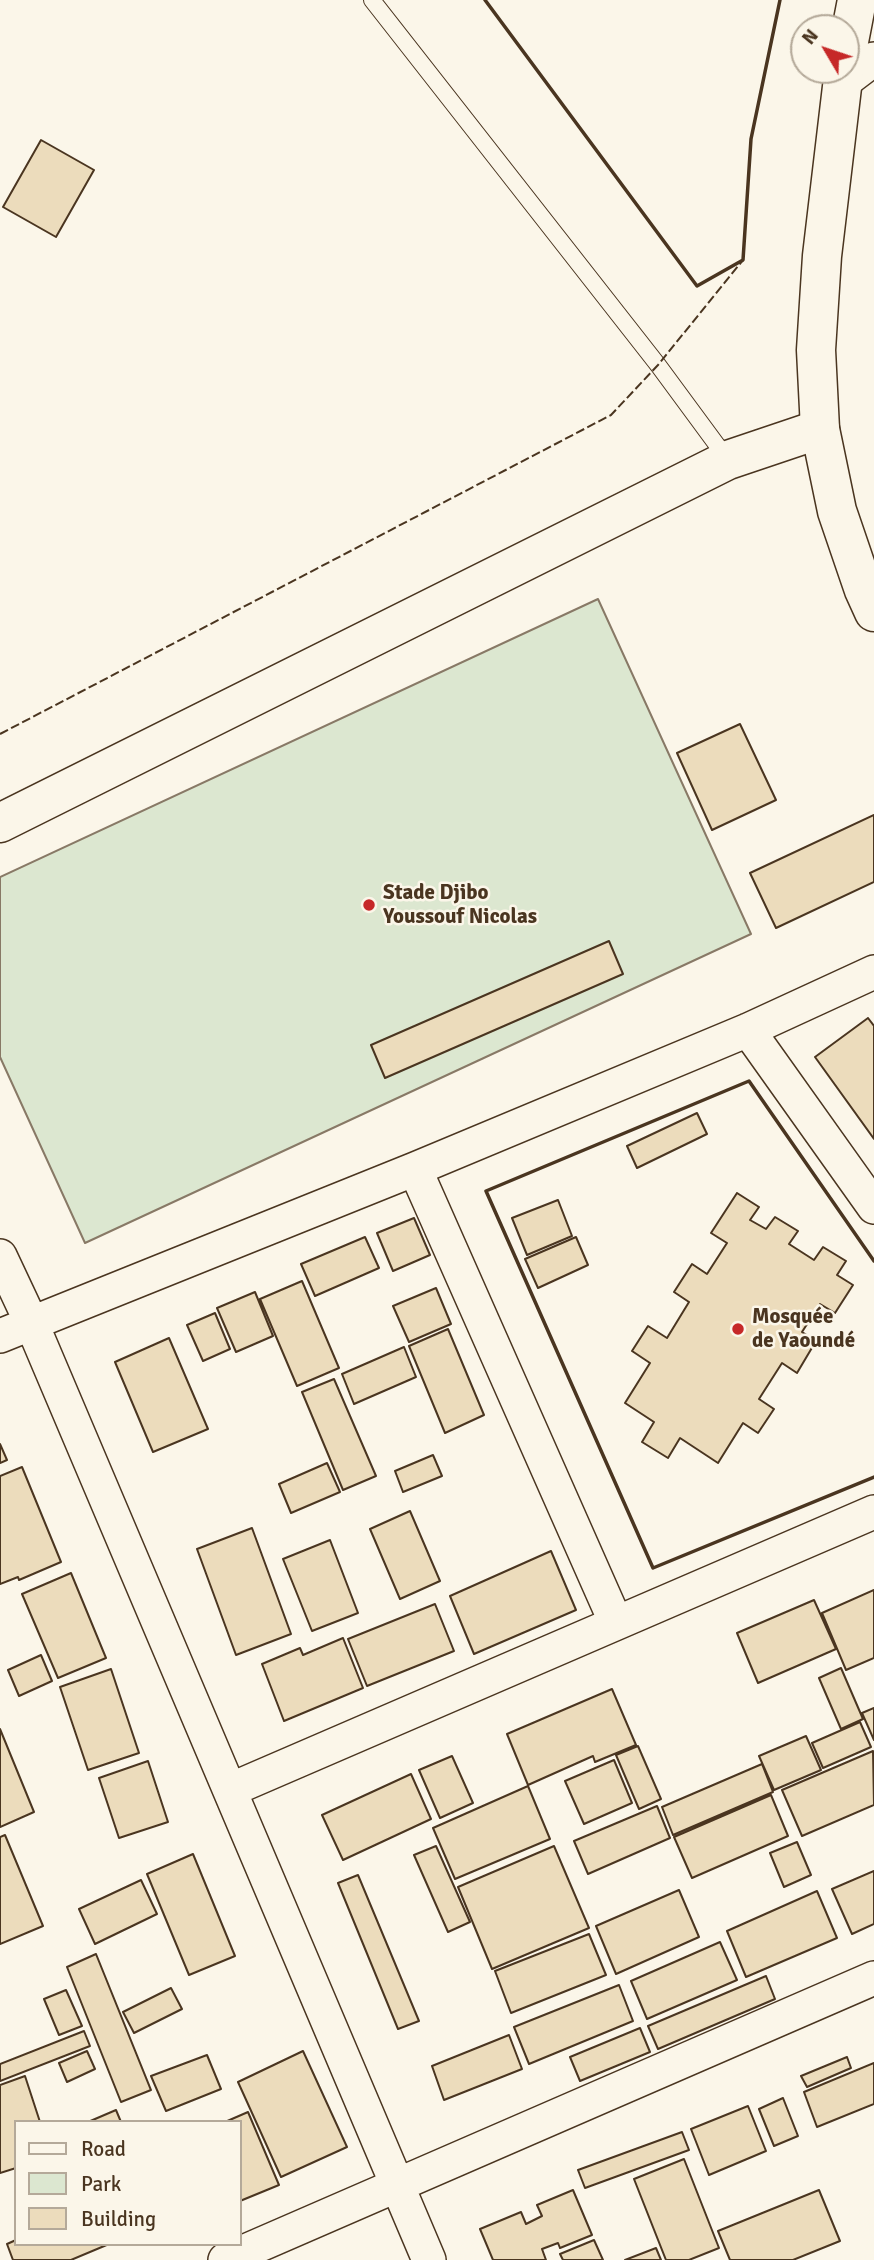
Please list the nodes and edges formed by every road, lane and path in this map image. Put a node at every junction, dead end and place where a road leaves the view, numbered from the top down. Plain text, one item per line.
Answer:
1 (372, 0) edge
2 (842, 84) edge
3 (820, 429) junction
4 (728, 460) junction
5 (874, 612) edge
6 (0, 823) edge
7 (874, 972) edge
8 (748, 1030) junction
9 (415, 1169) junction
10 (874, 1207) edge
11 (0, 1256) edge
12 (31, 1322) junction
13 (0, 1336) edge
14 (874, 1512) edge
15 (616, 1623) junction
16 (230, 1790) junction
17 (874, 1978) edge
18 (398, 2185) junction
19 (225, 2260) edge
20 (429, 2260) edge

1 - 4 lane
2 - 3 street
3 - 4 street
3 - 5 street
4 - 6 street
7 - 8 street
8 - 9 street
8 - 10 street
9 - 12 street
9 - 15 street
11 - 12 street
12 - 13 street
12 - 16 street
14 - 15 street
15 - 16 street
16 - 18 street
17 - 18 street
18 - 19 street
18 - 20 street

